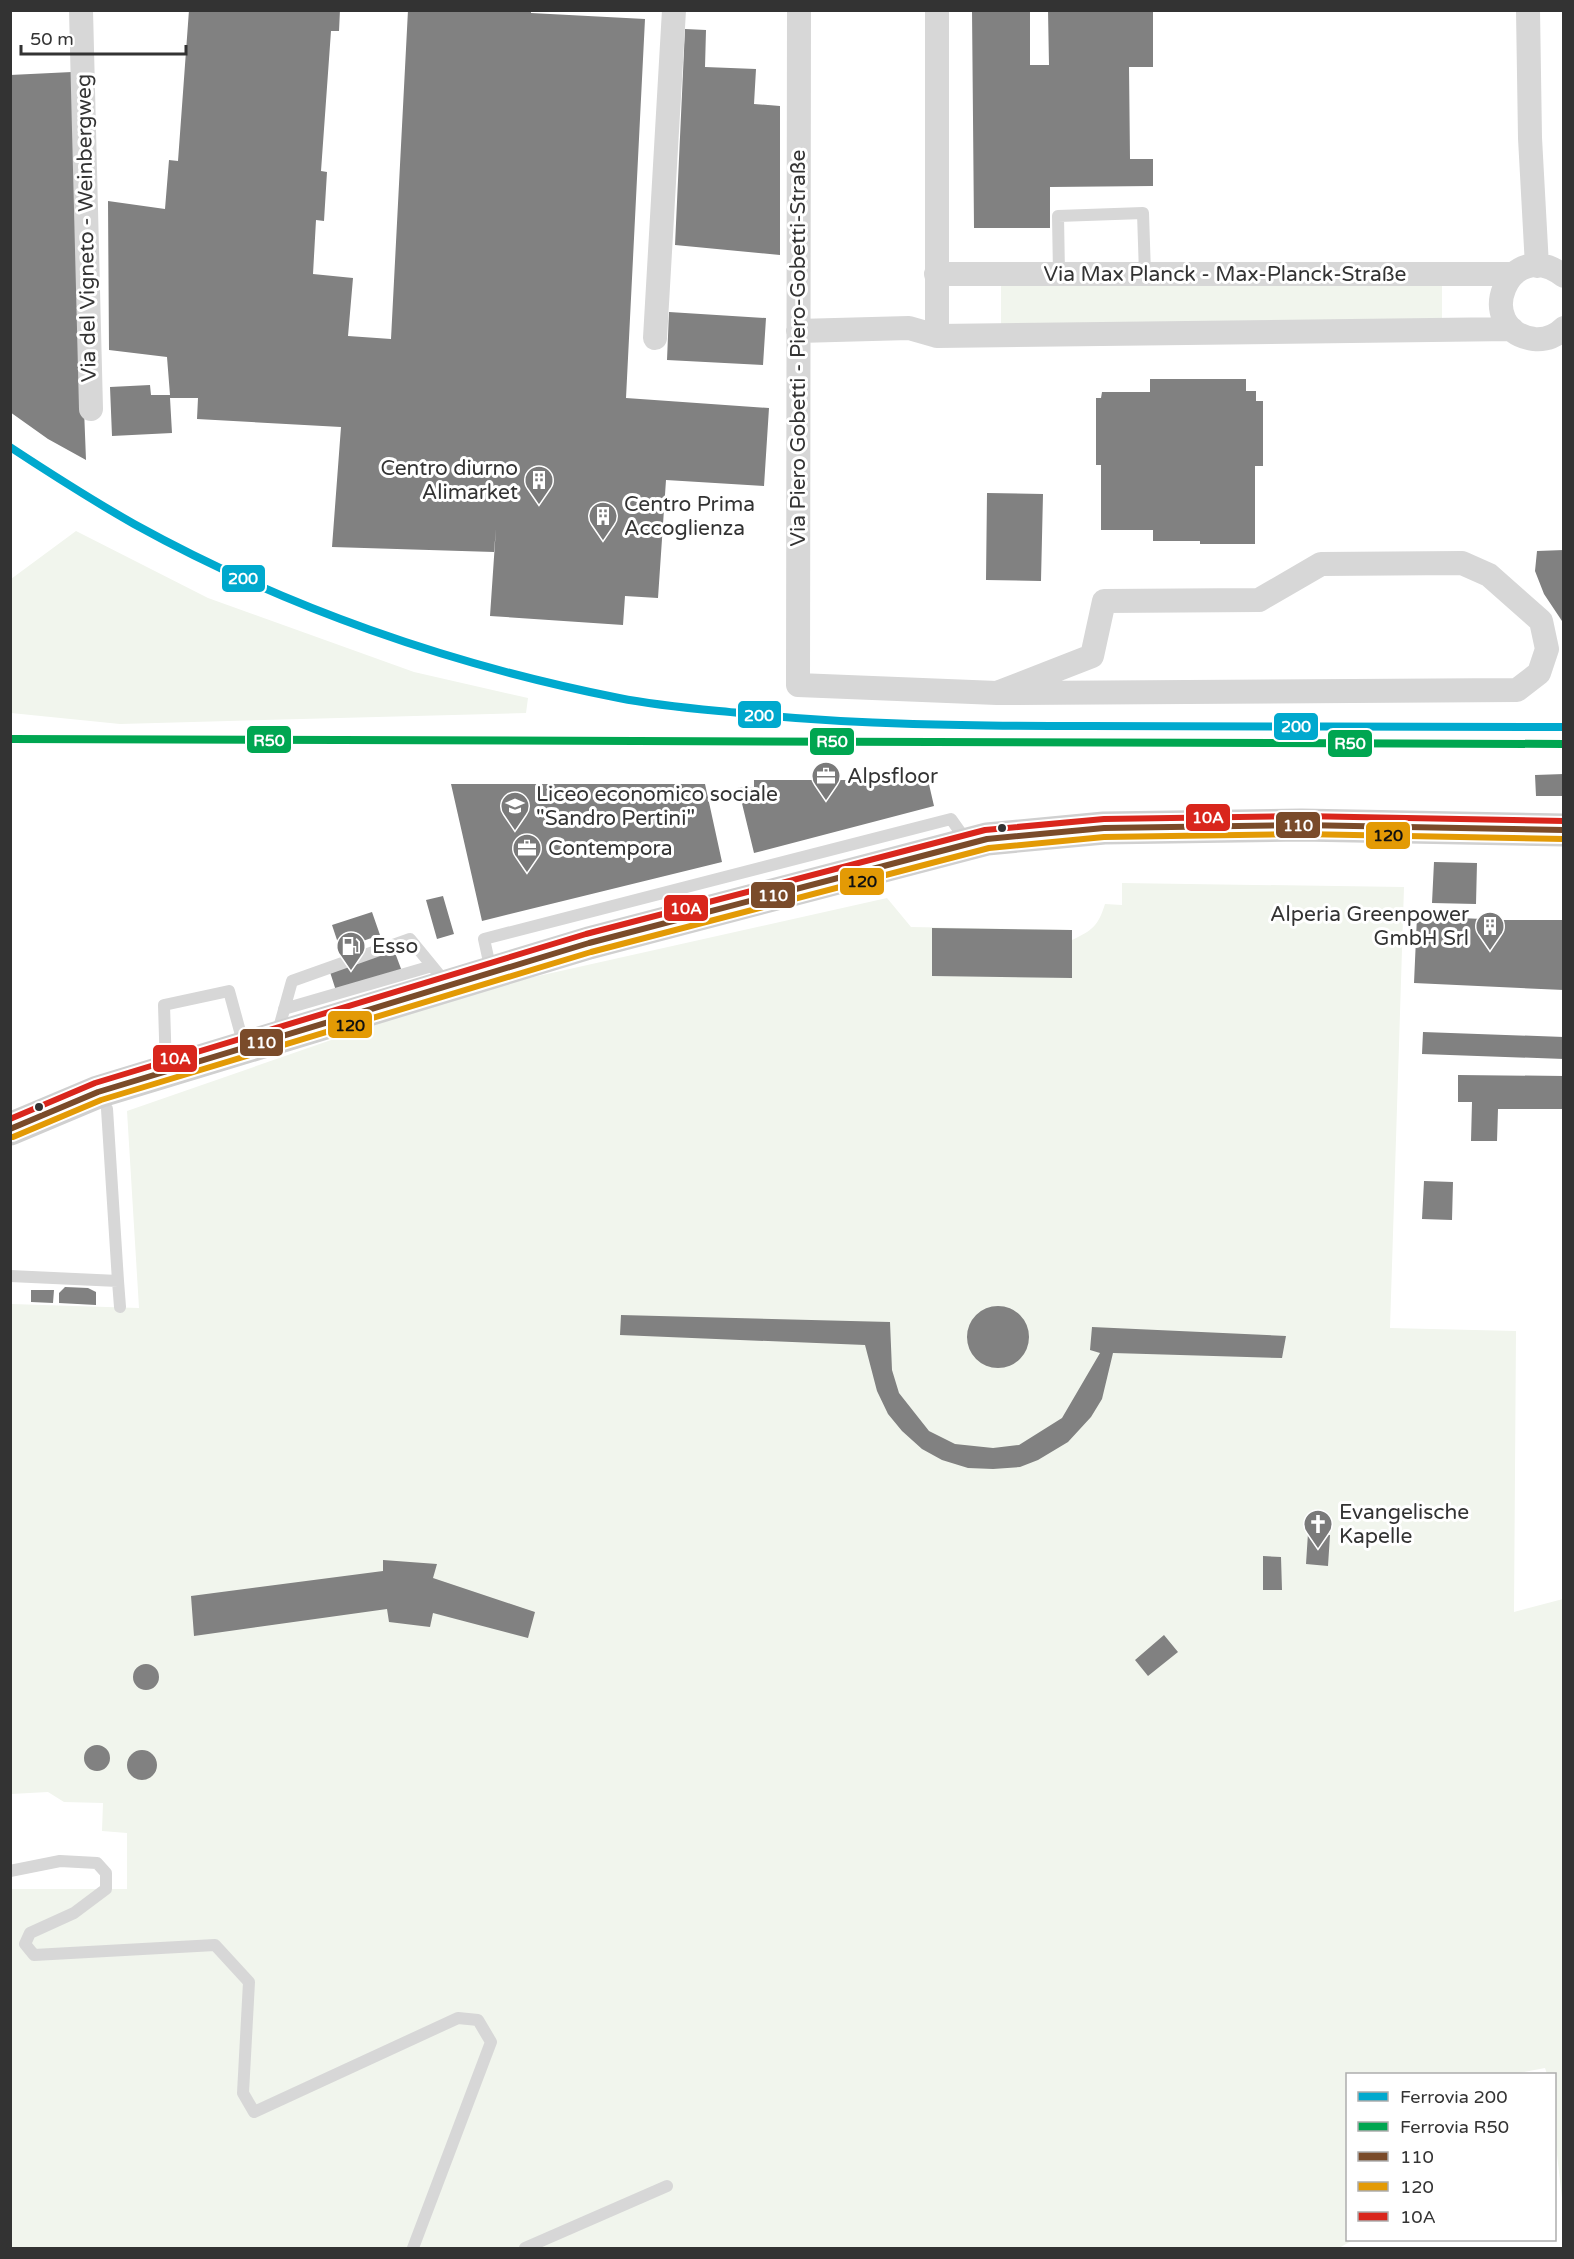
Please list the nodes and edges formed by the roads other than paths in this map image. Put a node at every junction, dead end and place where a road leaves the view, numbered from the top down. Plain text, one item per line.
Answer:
1 (81, 10) edge
2 (674, 10) edge
3 (799, 10) edge
4 (937, 10) edge
5 (1528, 10) edge
6 (936, 274) junction
7 (1059, 274) junction
8 (1144, 274) junction
9 (1516, 275) junction
10 (1563, 276) edge
11 (1512, 328) junction
12 (1562, 330) edge
13 (798, 331) junction
14 (937, 336) junction
15 (655, 338) dead end
16 (91, 409) dead end
17 (997, 693) junction
18 (1563, 830) edge
19 (440, 976) junction
20 (280, 1023) junction
21 (244, 1047) junction
22 (166, 1071) junction
23 (107, 1109) dead end
24 (10, 1129) edge
25 (10, 1276) edge
26 (118, 1281) junction
27 (120, 1307) dead end
28 (10, 1871) edge
29 (667, 2186) dead end
30 (413, 2248) edge
31 (525, 2248) edge

1 - 16 street, Via del Vigneto - Weinbergweg
2 - 15 street
3 - 13 street, Via Piero Gobetti - Piero-Gobetti-Straße
4 - 6 street
5 - 9 street
6 - 7 street, Via Max Planck - Max-Planck-Straße
6 - 14 street
7 - 8 street, Via Max Planck - Max-Planck-Straße
7 - 8 lane
8 - 9 street, Via Max Planck - Max-Planck-Straße
9 - 10 street
9 - 11 street
11 - 12 street
11 - 14 street
13 - 14 street
13 - 17 street, Via Piero Gobetti - Piero-Gobetti-Straße
17 - 17 street
18 - 19 street
19 - 20 street
19 - 20 lane
20 - 21 street
21 - 22 street
21 - 22 lane
22 - 24 street
23 - 26 lane
25 - 26 lane
26 - 27 lane
28 - 30 lane
29 - 31 lane

